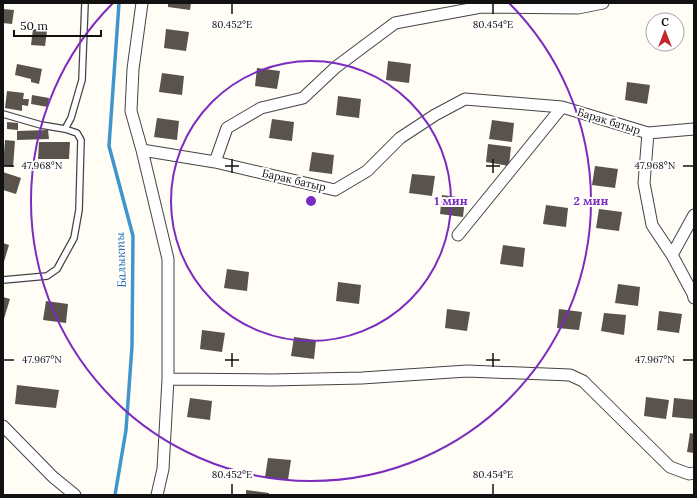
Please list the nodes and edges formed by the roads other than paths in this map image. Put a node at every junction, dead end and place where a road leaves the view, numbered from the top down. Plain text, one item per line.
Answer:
1 (85, 3) edge
2 (142, 3) edge
3 (603, 3) edge
4 (562, 107) junction
5 (3, 114) edge
6 (65, 129) junction
7 (694, 129) edge
8 (648, 133) junction
9 (142, 150) junction
10 (215, 162) junction
11 (694, 215) edge
12 (458, 235) dead end
13 (672, 255) junction
14 (3, 280) edge
15 (694, 298) edge
16 (168, 379) junction
17 (3, 426) edge
18 (694, 473) edge
19 (75, 495) edge
20 (157, 495) edge

1 - 6 lane
2 - 9 street
3 - 10 street
4 - 8 street, Барак батыр
4 - 10 street, Барак батыр
4 - 12 street
5 - 6 lane
6 - 14 lane
7 - 8 street, Барак батыр
8 - 13 street
9 - 10 street, Барак батыр
9 - 16 street
11 - 13 street
13 - 15 street
16 - 18 street
16 - 20 street
17 - 19 street

